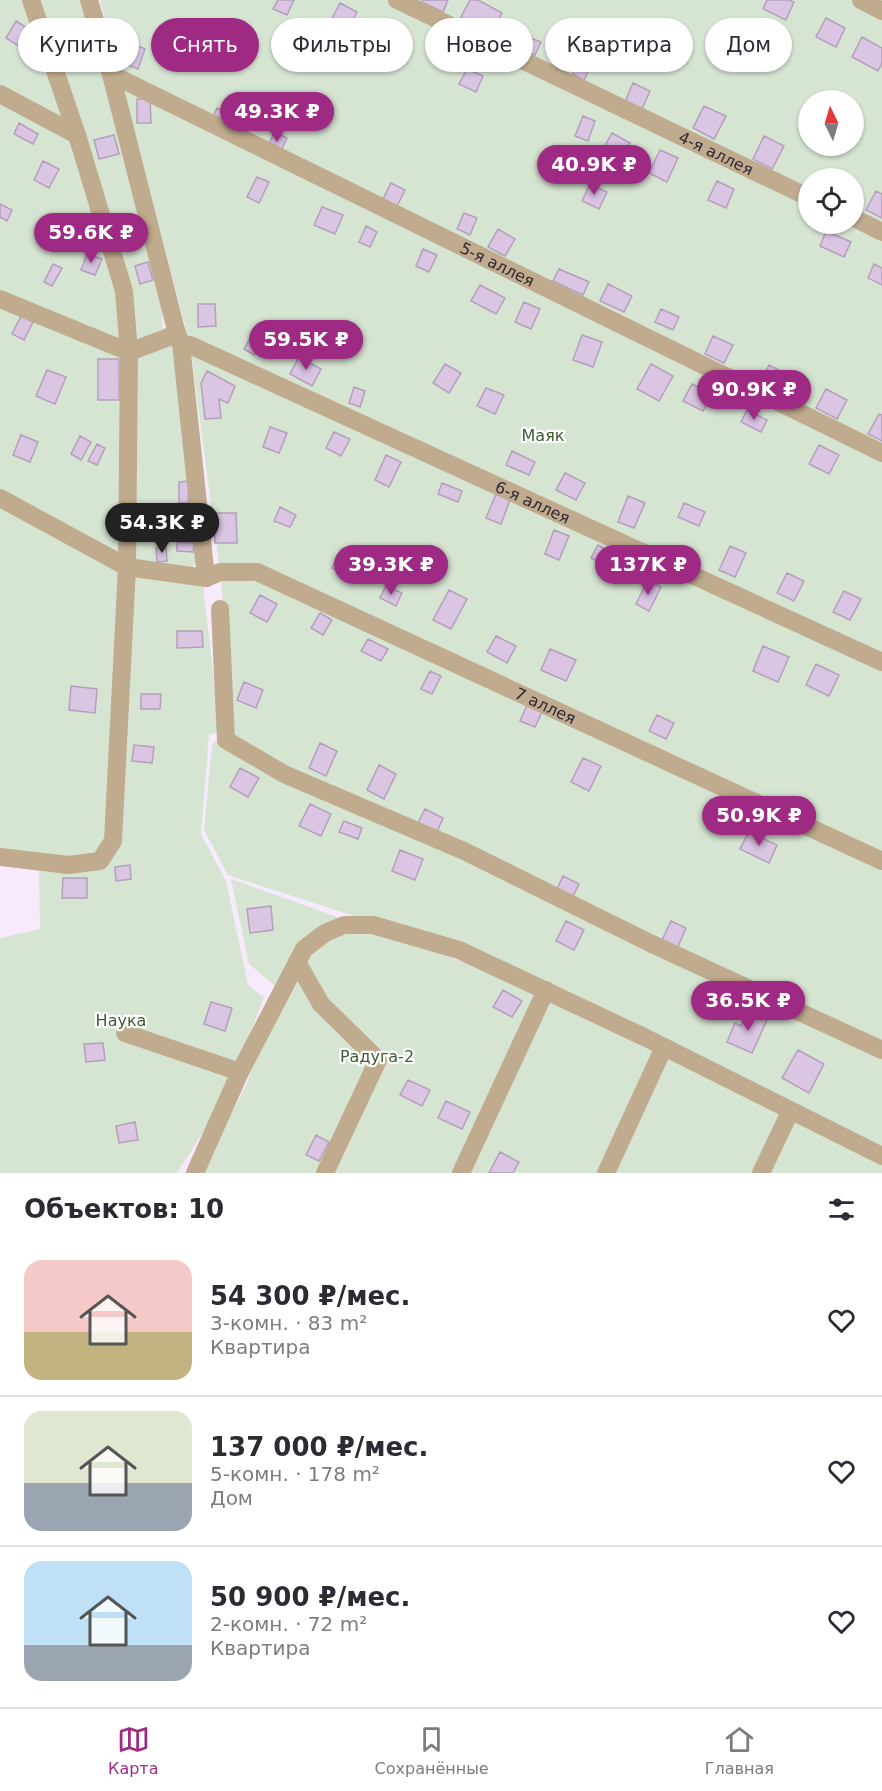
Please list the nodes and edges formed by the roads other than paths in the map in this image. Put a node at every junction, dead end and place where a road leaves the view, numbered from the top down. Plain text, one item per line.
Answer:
1 (31, 0) edge
2 (89, 0) edge
3 (397, 0) edge
4 (861, 0) edge
5 (882, 11) edge
6 (113, 82) junction
7 (0, 94) edge
8 (77, 135) junction
9 (798, 192) edge
10 (864, 223) edge
11 (882, 232) edge
12 (0, 299) edge
13 (178, 337) junction
14 (129, 352) junction
15 (882, 453) edge
16 (0, 498) edge
17 (127, 567) junction
18 (206, 578) junction
19 (220, 609) dead end
20 (882, 662) edge
21 (0, 857) edge
22 (882, 861) edge
23 (297, 962) junction
24 (546, 990) junction
25 (125, 1033) dead end
26 (664, 1047) junction
27 (882, 1050) edge
28 (240, 1072) junction
29 (790, 1112) junction
30 (882, 1156) edge
31 (195, 1173) edge
32 (325, 1173) edge
33 (462, 1173) edge
34 (606, 1173) edge
35 (761, 1173) edge

1 - 8 street
2 - 6 street
3 - 9 street, 4-я аллея
4 - 5 street
6 - 13 street
6 - 15 street, 5-я аллея
7 - 8 street
8 - 14 street
10 - 11 street
12 - 14 street
13 - 14 street
13 - 18 street
13 - 20 street, 6-я аллея
14 - 17 street
16 - 17 street
17 - 18 street, 7 аллея
17 - 21 street
18 - 22 street, 7 аллея
19 - 27 street
23 - 24 street
23 - 28 street
23 - 32 street
24 - 26 street
24 - 33 street
25 - 28 street
26 - 29 street
26 - 34 street
28 - 31 street
29 - 30 street
29 - 35 street

